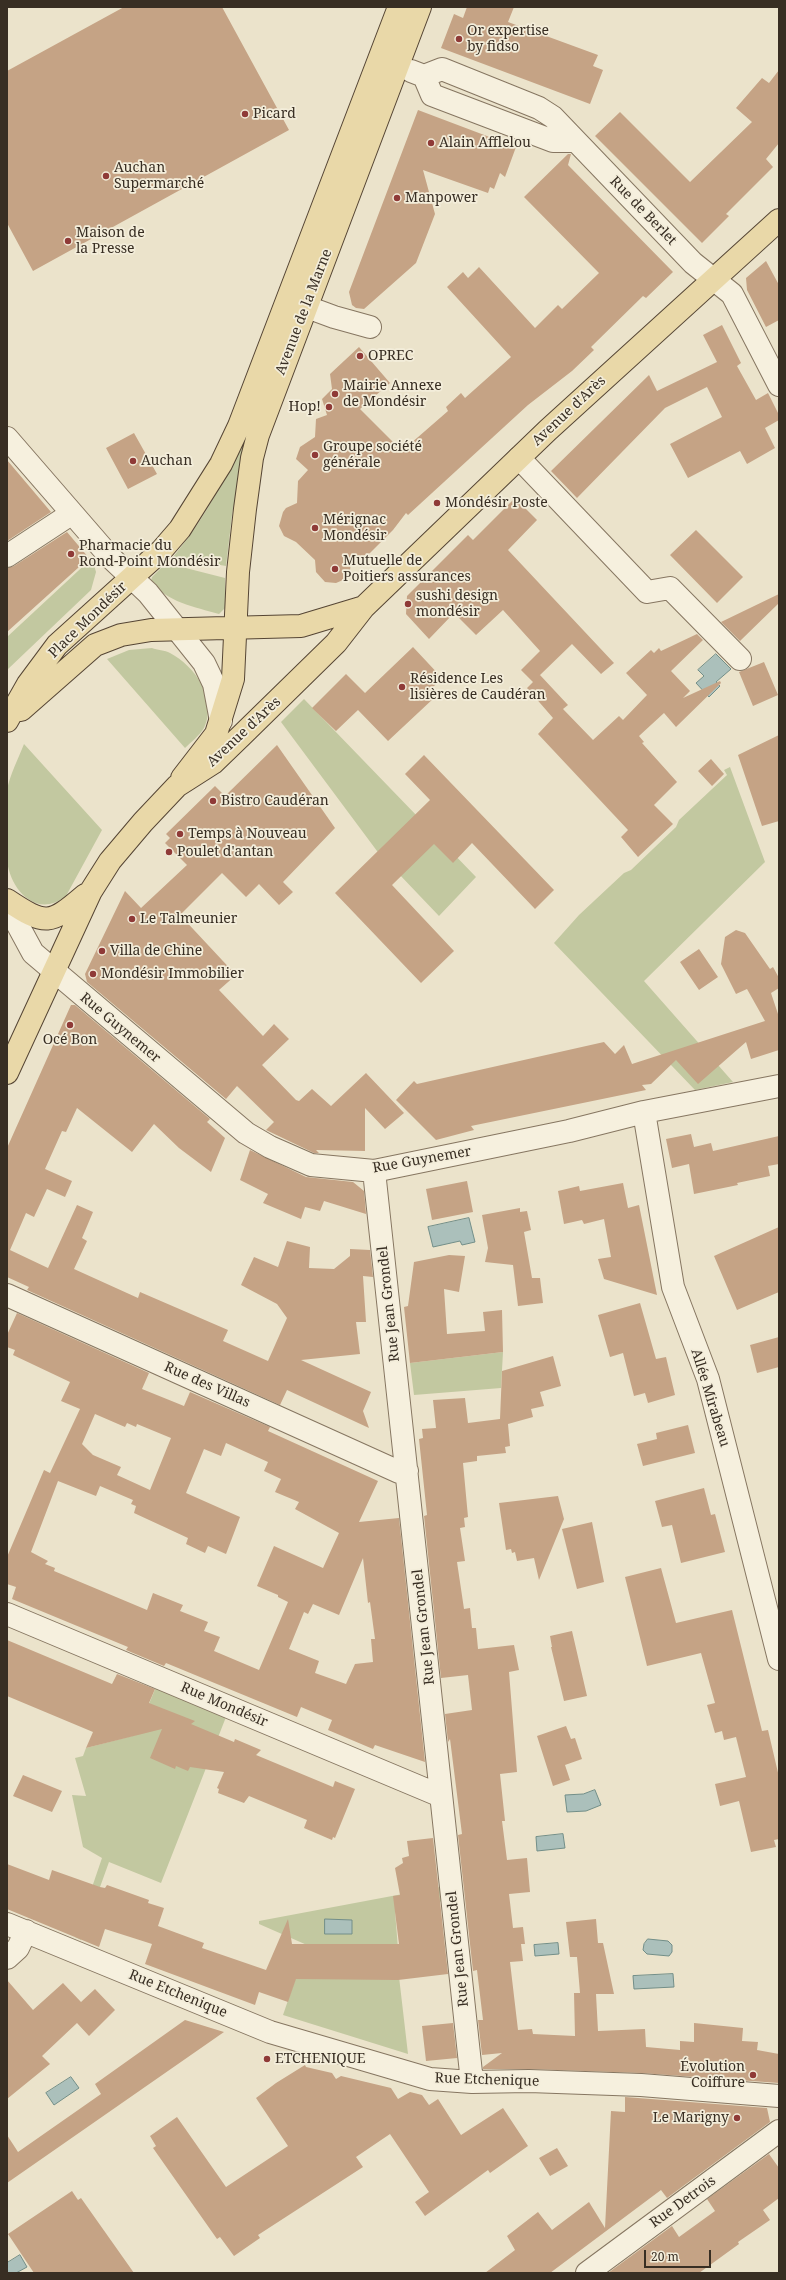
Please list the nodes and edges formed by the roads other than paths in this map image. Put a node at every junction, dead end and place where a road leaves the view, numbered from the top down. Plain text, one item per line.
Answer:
1 (399, 7) edge
2 (420, 7) edge
3 (398, 66) junction
4 (424, 76) junction
5 (496, 91) junction
6 (539, 108) junction
7 (488, 116) junction
8 (531, 133) junction
9 (574, 140) junction
10 (779, 220) edge
11 (714, 279) junction
12 (307, 307) junction
13 (370, 327) dead end
14 (779, 384) edge
15 (7, 438) edge
16 (519, 458) junction
17 (71, 514) junction
18 (7, 556) edge
19 (132, 579) junction
20 (364, 606) junction
21 (236, 629) junction
22 (178, 630) junction
23 (740, 659) dead end
24 (221, 721) junction
25 (7, 722) edge
26 (177, 786) junction
27 (91, 891) junction
28 (7, 900) edge
29 (7, 905) edge
30 (53, 969) junction
31 (7, 1072) edge
32 (779, 1086) edge
33 (644, 1112) junction
34 (374, 1171) junction
35 (7, 1295) edge
36 (408, 1471) junction
37 (7, 1614) edge
38 (779, 1659) edge
39 (441, 1796) junction
40 (16, 1927) edge
41 (7, 1958) edge
42 (472, 2082) junction
43 (779, 2096) edge
44 (779, 2131) edge
45 (587, 2273) edge

1 - 19 main road, Avenue de la Marne
2 - 3 main road, Avenue de la Marne
3 - 4 street
3 - 12 main road, Avenue de la Marne
4 - 5 street, Rue de Berlet
4 - 7 street
5 - 6 street, Rue de Berlet
5 - 7 street
6 - 8 street
6 - 9 street, Rue de Berlet
7 - 8 street
8 - 9 street
9 - 11 street, Rue de Berlet
10 - 11 main road, Avenue d'Arès
11 - 14 street, Rue de Berlet
11 - 16 main road, Avenue d'Arès
12 - 13 street
12 - 21 main road, Avenue de la Marne
15 - 17 street
16 - 20 main road, Avenue d'Arès
16 - 23 street
17 - 18 street
17 - 19 street
19 - 22 street, Place Mondésir
19 - 25 main road, Place Mondésir
20 - 21 main road, Avenue d'Arès
20 - 26 main road, Avenue d'Arès
21 - 22 main road, Place Mondésir
21 - 24 main road
22 - 24 street, Place Mondésir
22 - 25 main road, Place Mondésir
24 - 26 main road
26 - 27 main road, Avenue d'Arès
27 - 28 main road
27 - 30 main road
29 - 30 street
30 - 31 main road
30 - 34 street, Rue Guynemer
32 - 33 street, Rue Guynemer
33 - 34 street, Rue Guynemer
33 - 38 street, Allée Mirabeau
34 - 36 street, Rue Jean Grondel
35 - 36 street, Rue des Villas
36 - 39 street, Rue Jean Grondel
37 - 39 street, Rue Mondésir
39 - 42 street, Rue Jean Grondel
40 - 41 street
40 - 42 street, Rue Etchenique
42 - 43 street, Rue Etchenique
44 - 45 street, Rue Detrois

